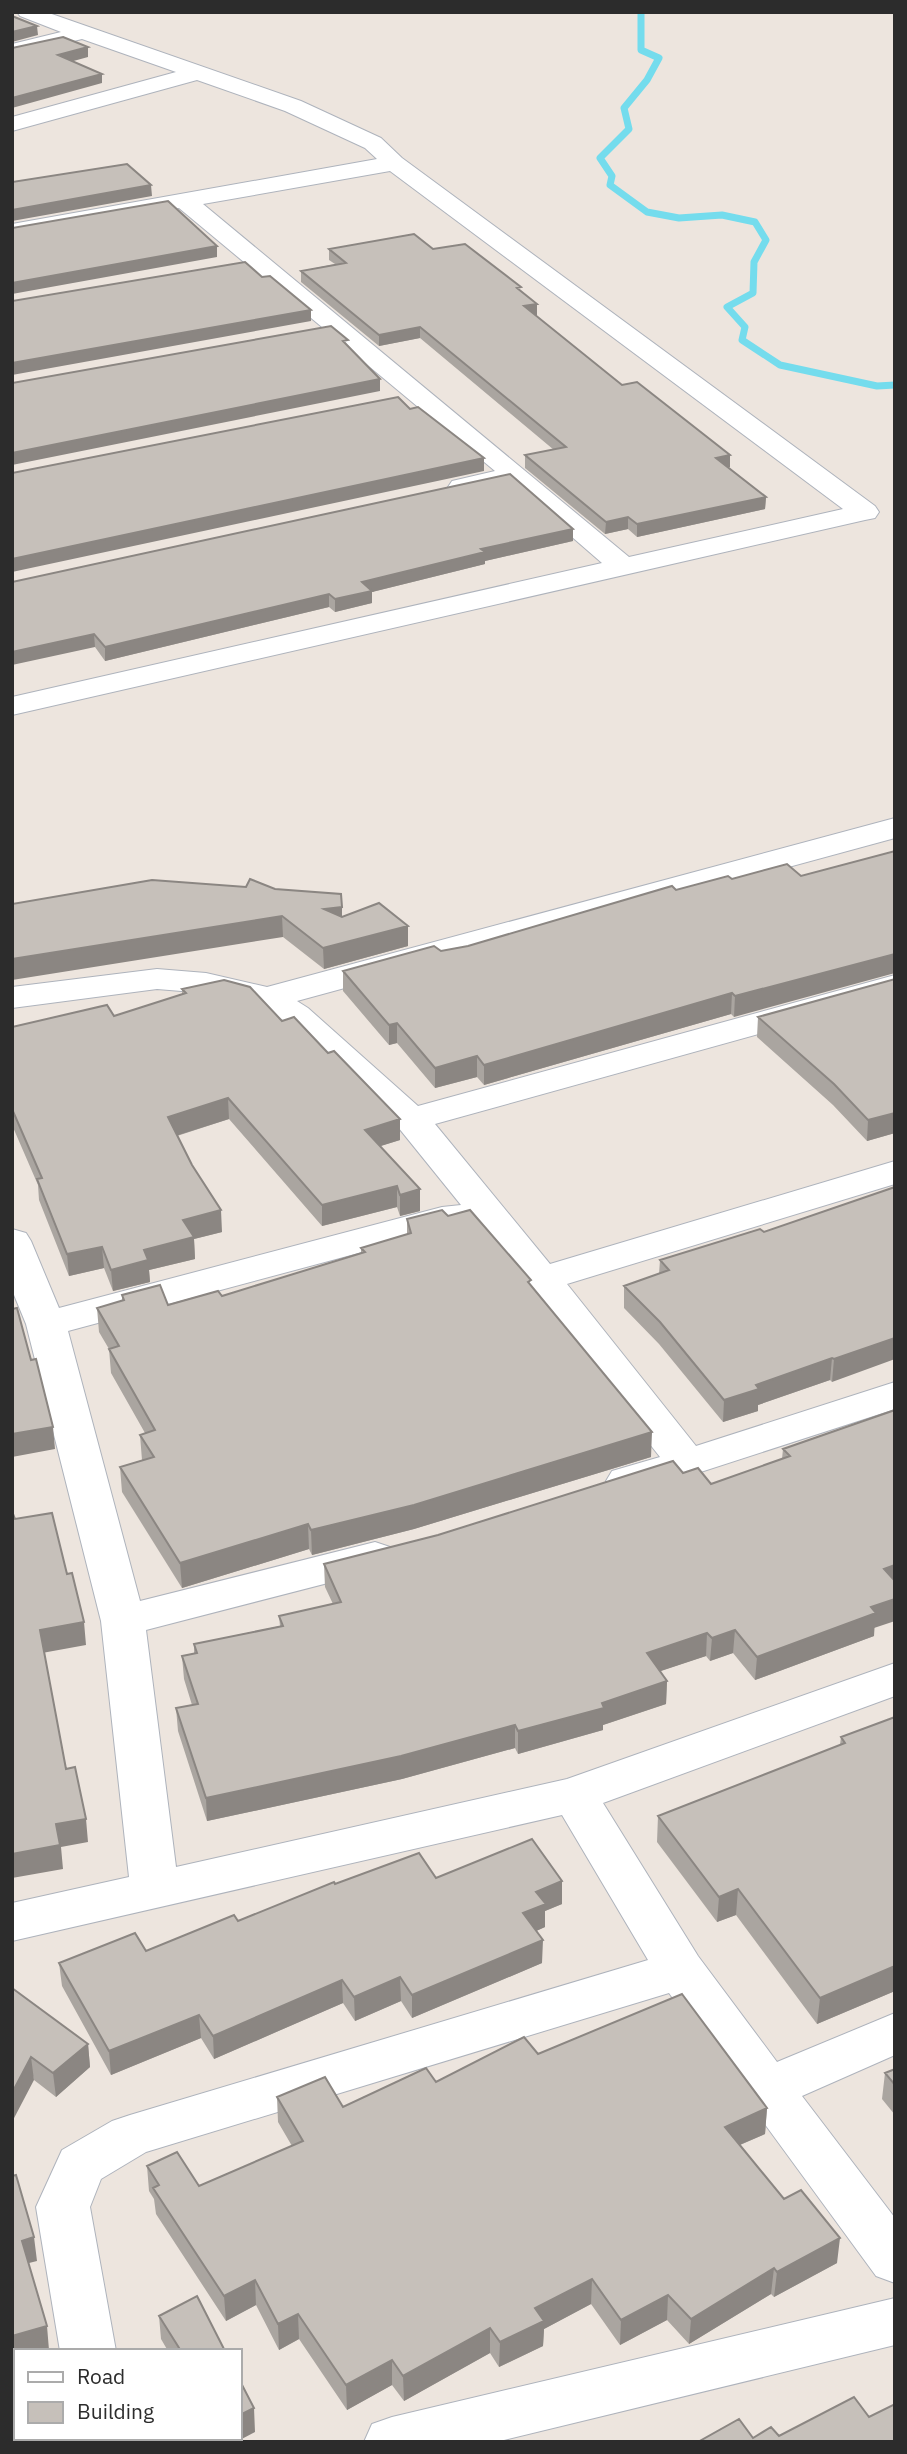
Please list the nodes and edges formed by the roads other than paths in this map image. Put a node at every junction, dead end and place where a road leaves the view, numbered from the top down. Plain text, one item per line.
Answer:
1 (27, 12) edge
2 (83, 33) junction
3 (12, 50) edge
4 (198, 73) junction
5 (12, 124) edge
6 (394, 163) junction
7 (185, 201) junction
8 (12, 231) edge
9 (257, 260) junction
10 (230, 265) edge
11 (337, 327) junction
12 (310, 332) edge
13 (416, 394) junction
14 (389, 399) edge
15 (516, 475) junction
16 (434, 493) edge
17 (865, 512) junction
18 (895, 521) edge
19 (624, 568) junction
20 (12, 706) edge
21 (895, 828) edge
22 (895, 985) edge
23 (12, 998) edge
24 (268, 998) junction
25 (411, 1119) junction
26 (895, 1172) edge
27 (481, 1209) junction
28 (12, 1241) edge
29 (542, 1279) junction
30 (46, 1324) junction
31 (895, 1395) edge
32 (687, 1463) junction
33 (594, 1492) edge
34 (409, 1548) edge
35 (123, 1621) junction
36 (895, 1679) edge
37 (574, 1795) junction
38 (155, 1891) junction
39 (12, 1922) edge
40 (680, 1970) junction
41 (895, 2034) edge
42 (768, 2088) junction
43 (895, 2260) edge
44 (895, 2321) edge
45 (88, 2349) edge
46 (392, 2442) edge

1 - 2 street
2 - 3 street
2 - 4 street
4 - 5 street
4 - 6 street
6 - 7 street
6 - 17 street
7 - 8 street
7 - 9 street
9 - 10 street
9 - 11 street
11 - 12 street
11 - 13 street
13 - 14 street
13 - 15 street
15 - 16 street
15 - 19 street
17 - 18 street
17 - 19 street
19 - 20 street
21 - 24 street
22 - 25 street
23 - 24 street
24 - 25 street
25 - 27 street
26 - 29 street
27 - 29 street
27 - 30 street
28 - 30 street
29 - 32 street
30 - 35 street
31 - 32 street
32 - 33 street
34 - 35 street
35 - 38 street
36 - 37 street
37 - 38 street
37 - 40 street
38 - 39 street
40 - 42 street
40 - 45 street
41 - 42 street
42 - 43 street
44 - 46 street

